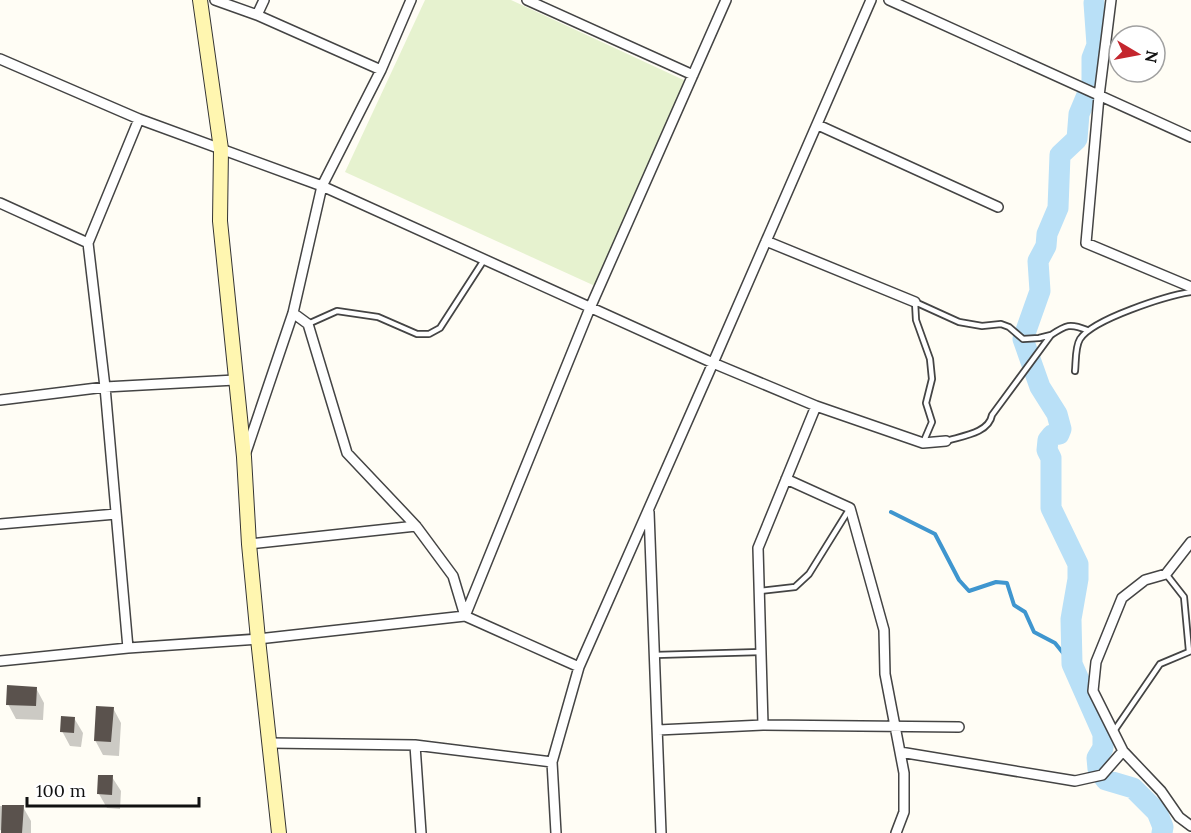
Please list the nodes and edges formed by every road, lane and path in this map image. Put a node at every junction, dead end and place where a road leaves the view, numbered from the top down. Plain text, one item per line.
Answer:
1 (200, 0) edge
2 (215, 0) edge
3 (264, 0) edge
4 (411, 0) edge
5 (527, 0) edge
6 (726, 0) edge
7 (871, 0) edge
8 (888, 0) edge
9 (1112, 0) edge
10 (257, 15) junction
11 (0, 59) edge
12 (381, 70) junction
13 (693, 75) junction
14 (1092, 93) junction
15 (139, 119) junction
16 (818, 125) junction
17 (1191, 137) edge
18 (221, 149) junction
19 (322, 186) junction
20 (0, 203) edge
21 (998, 207) dead end
22 (766, 241) junction
23 (88, 243) junction
24 (484, 260) junction
25 (1191, 287) edge
26 (1191, 292) edge
27 (915, 302) junction
28 (590, 308) junction
29 (293, 313) junction
30 (308, 324) junction
31 (1087, 330) junction
32 (1051, 335) junction
33 (713, 363) junction
34 (1075, 371) dead end
35 (236, 381) junction
36 (105, 387) junction
37 (0, 400) edge
38 (816, 406) junction
39 (946, 441) joint
40 (923, 443) junction
41 (244, 457) junction
42 (786, 479) junction
43 (649, 508) junction
44 (850, 508) junction
45 (116, 514) junction
46 (0, 524) edge
47 (416, 526) junction
48 (1191, 542) edge
49 (249, 544) junction
50 (1166, 574) junction
51 (759, 591) junction
52 (465, 616) junction
53 (258, 639) junction
54 (128, 648) junction
55 (1190, 651) edge
56 (761, 652) junction
57 (655, 655) junction
58 (0, 661) edge
59 (579, 667) junction
60 (763, 725) junction
61 (896, 726) junction
62 (959, 727) dead end
63 (658, 730) junction
64 (1113, 733) junction
65 (270, 743) junction
66 (415, 745) junction
67 (1123, 751) junction
68 (900, 752) junction
69 (552, 762) junction
70 (1191, 826) edge
71 (279, 833) edge
72 (420, 833) edge
73 (556, 833) edge
74 (661, 833) edge
75 (896, 833) edge

1 - 18 main road
2 - 10 street
3 - 10 street
4 - 12 street
5 - 13 street
6 - 13 street
7 - 16 street
8 - 14 street
9 - 14 street
10 - 12 street
11 - 15 street
12 - 19 street
13 - 28 street
14 - 17 street
14 - 25 street
15 - 18 street
15 - 23 street
16 - 21 street
16 - 22 street
18 - 19 street
18 - 35 main road
19 - 24 street
19 - 29 street
20 - 23 street
22 - 27 street
22 - 33 street
23 - 36 street
24 - 28 street
24 - 30 lane
26 - 31 lane
27 - 32 lane
27 - 40 lane
28 - 33 street
28 - 52 street
29 - 30 street
29 - 41 street
30 - 47 street
31 - 32 lane
31 - 34 lane
32 - 39 lane
33 - 38 street
33 - 43 street
35 - 36 street
35 - 41 main road
36 - 37 street
36 - 45 street
38 - 40 street
38 - 42 street
39 - 40 street
41 - 49 main road
42 - 44 street
42 - 51 street
43 - 57 street
43 - 59 street
44 - 51 lane
44 - 61 street
45 - 46 street
45 - 54 street
47 - 49 street
47 - 52 street
48 - 50 street
49 - 53 main road
50 - 55 lane
50 - 64 street
51 - 56 street
52 - 53 street
52 - 59 street
53 - 54 street
53 - 65 main road
54 - 58 street
55 - 64 lane
56 - 57 lane
56 - 60 street
57 - 63 street
59 - 69 street
60 - 61 street
60 - 63 street
61 - 62 street
61 - 68 street
63 - 74 street
64 - 67 street
65 - 66 street
65 - 71 main road
66 - 69 street
66 - 72 street
67 - 68 street
67 - 70 street
68 - 75 street
69 - 73 street

